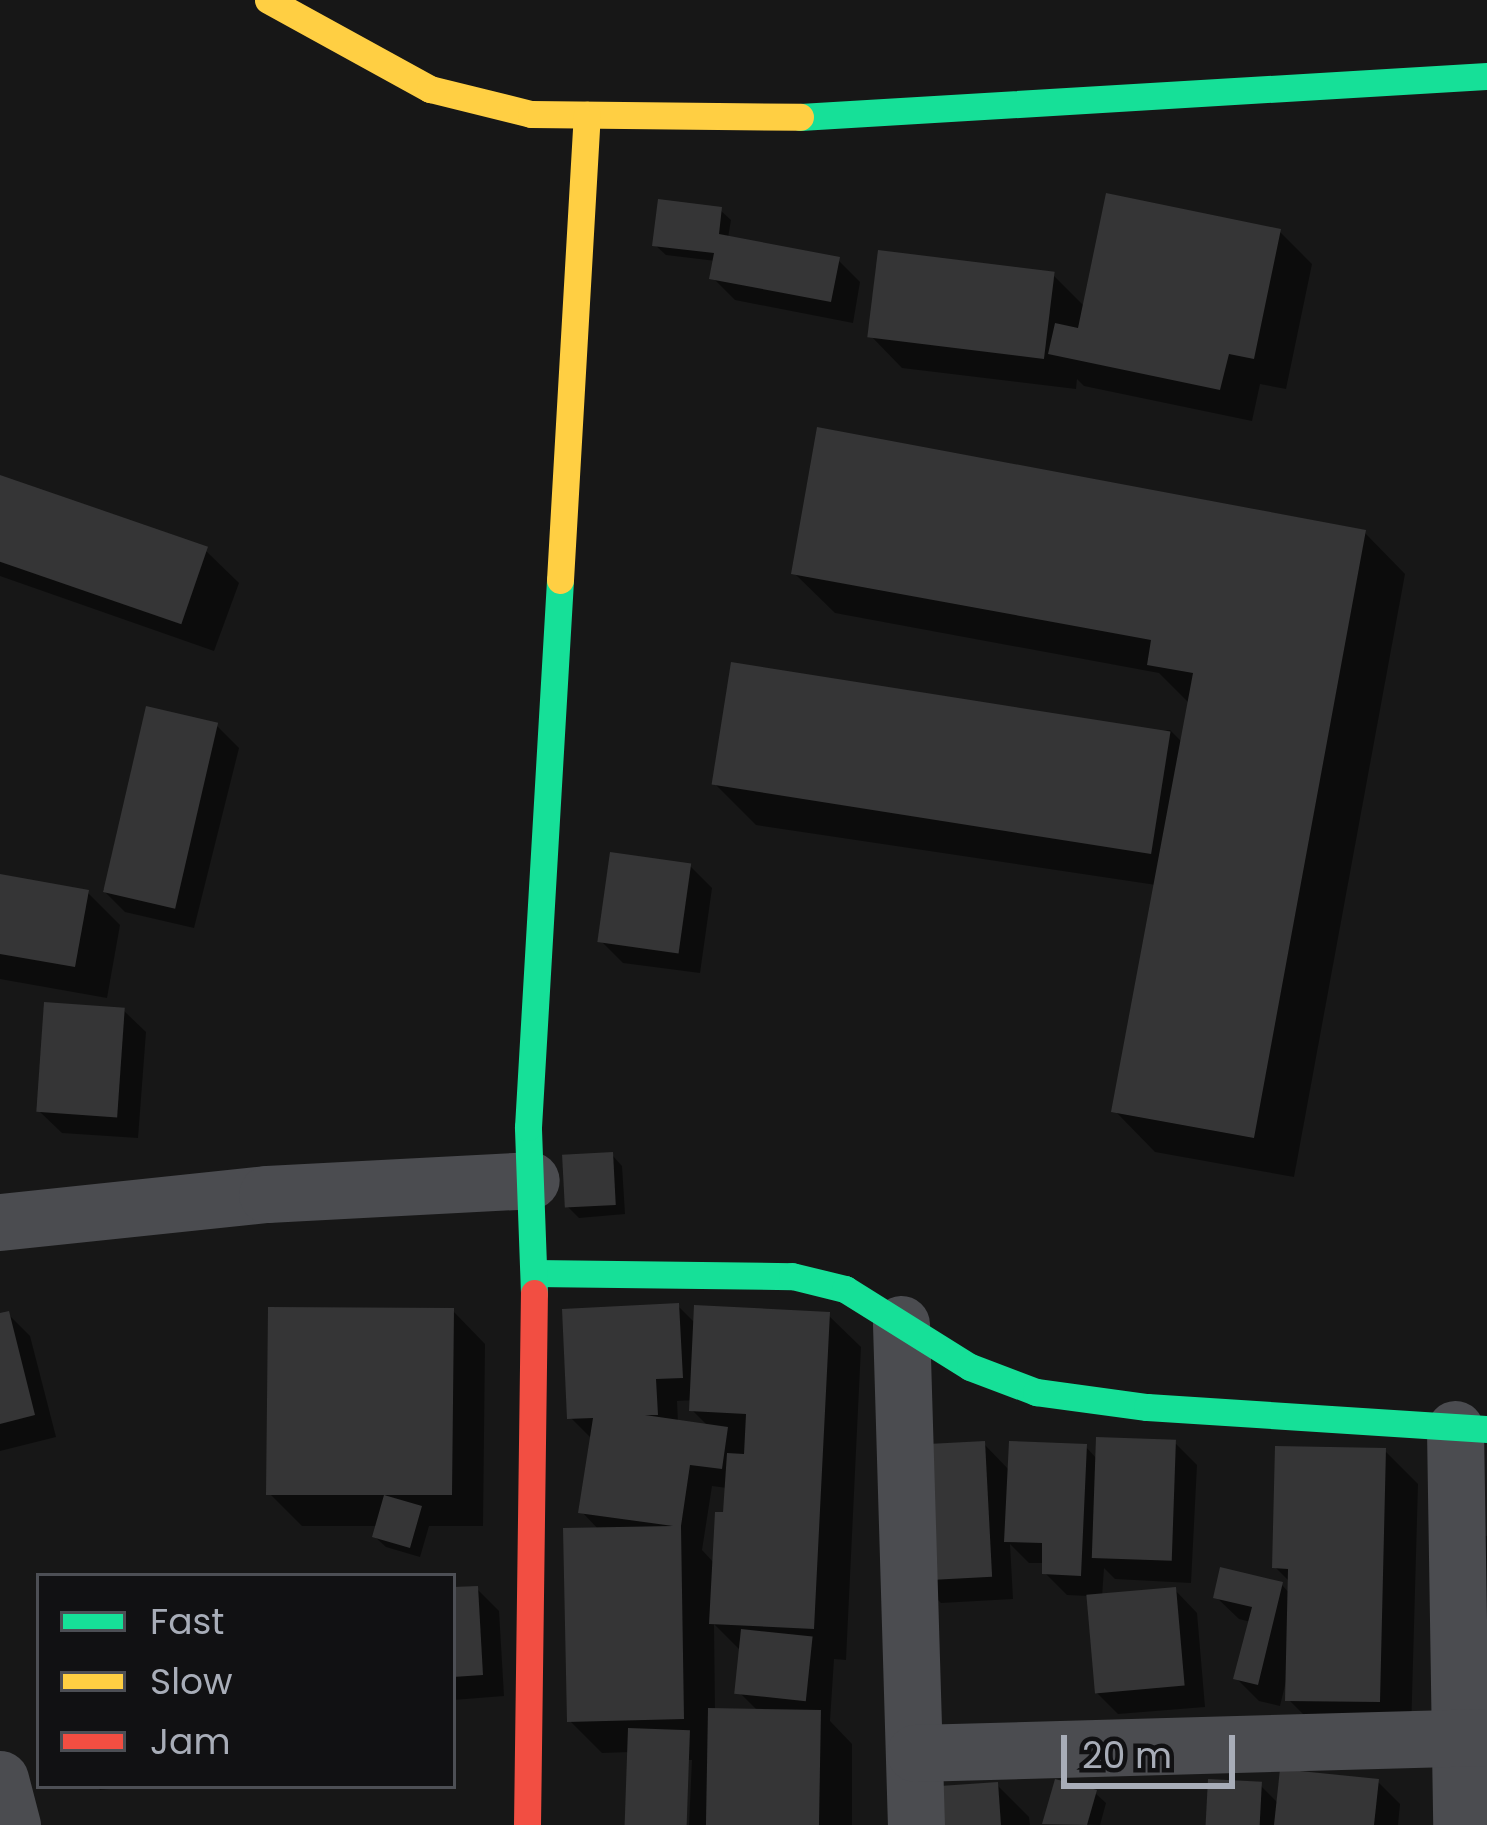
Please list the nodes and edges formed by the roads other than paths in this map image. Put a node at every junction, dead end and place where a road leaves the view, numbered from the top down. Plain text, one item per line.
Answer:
1 (268, 0) edge
2 (1487, 76) edge
3 (586, 115) junction
4 (531, 1180) junction
5 (0, 1222) edge
6 (534, 1273) junction
7 (901, 1324) junction
8 (1471, 1429) edge
9 (1473, 1737) edge
10 (915, 1753) junction
11 (0, 1779) edge
12 (12, 1825) edge
13 (527, 1825) edge
14 (916, 1825) edge
15 (1461, 1825) edge

1 - 3 street
2 - 3 street
3 - 4 street
4 - 5 street
4 - 6 street
6 - 7 street
6 - 13 street
7 - 8 street
7 - 10 street
8 - 9 street
9 - 10 street
9 - 15 street
10 - 14 street
11 - 12 street

